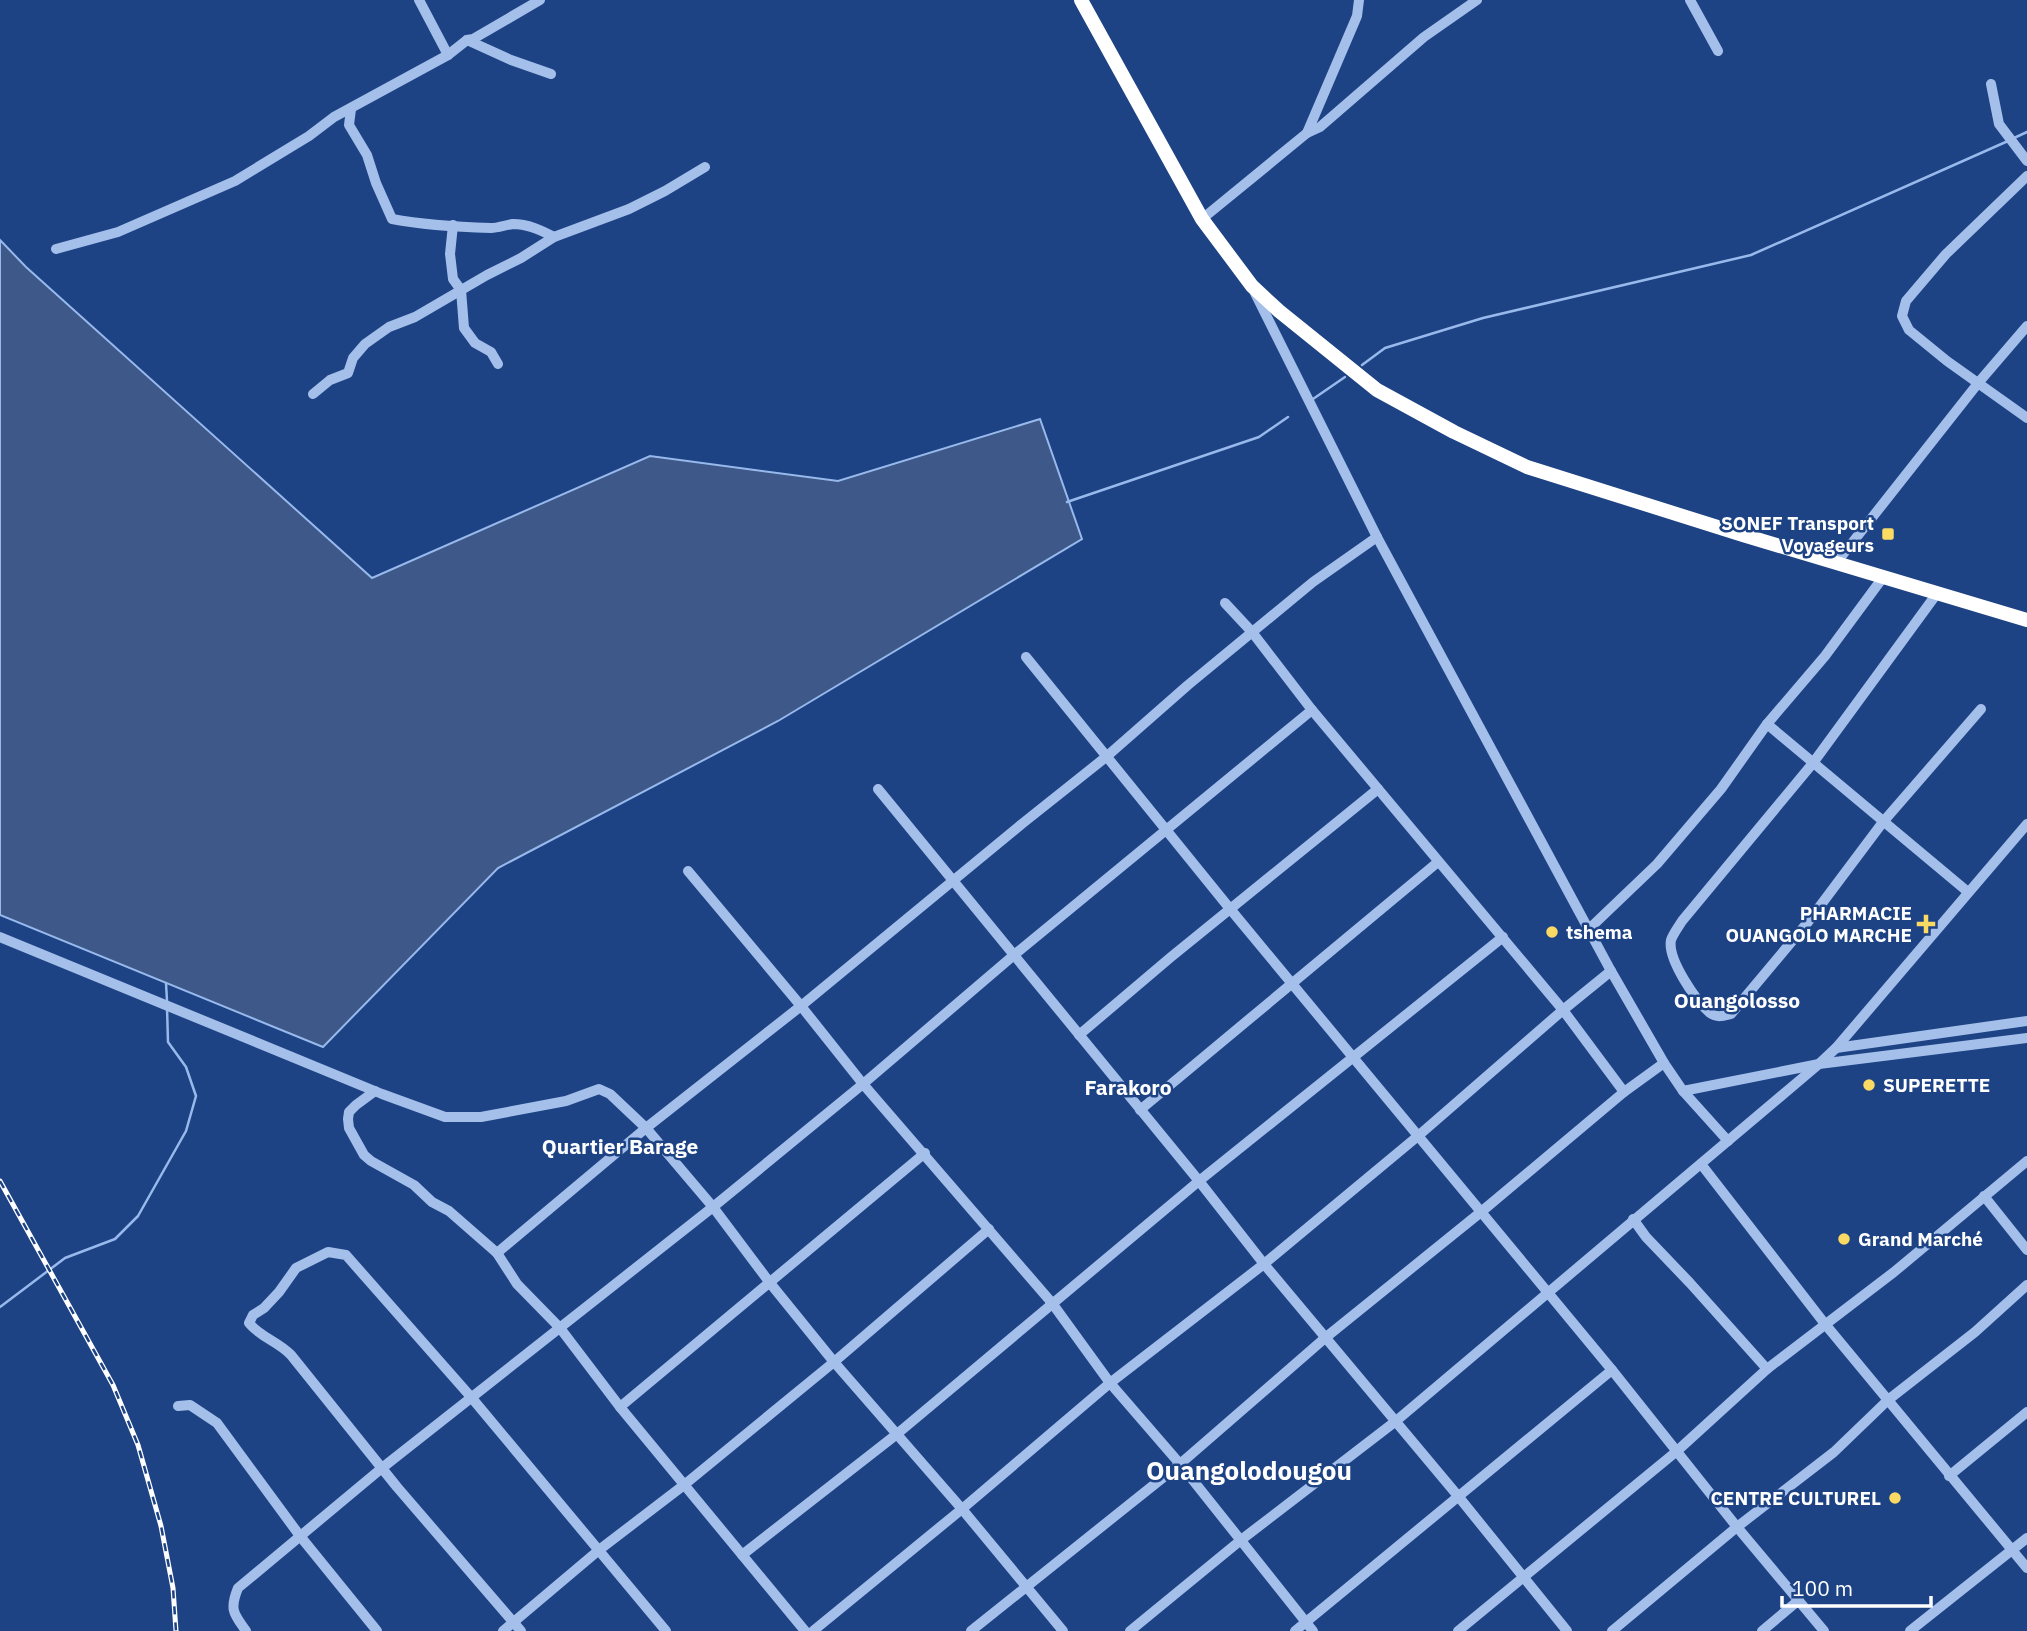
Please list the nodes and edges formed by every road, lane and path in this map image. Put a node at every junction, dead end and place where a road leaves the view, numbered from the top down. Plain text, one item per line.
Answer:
1 (419, 0) edge
2 (540, 0) edge
3 (1081, 0) edge
4 (1359, 0) edge
5 (1477, 0) edge
6 (1690, 0) edge
7 (467, 40) junction
8 (1718, 51) dead end
9 (448, 55) junction
10 (551, 74) dead end
11 (1991, 84) dead end
12 (351, 109) junction
13 (1307, 133) junction
14 (2027, 161) edge
15 (705, 167) dead end
16 (2027, 176) edge
17 (1202, 219) junction
18 (453, 225) junction
19 (554, 237) junction
20 (56, 249) dead end
21 (1252, 286) junction
22 (461, 290) junction
23 (2027, 326) edge
24 (498, 364) dead end
25 (1979, 382) junction
26 (313, 394) dead end
27 (2027, 418) edge
28 (1377, 537) junction
29 (1837, 562) junction
30 (1884, 576) junction
31 (1938, 592) junction
32 (1225, 603) dead end
33 (2027, 620) edge
34 (1251, 632) junction
35 (1026, 657) dead end
36 (1981, 709) dead end
37 (1312, 710) junction
38 (1767, 724) junction
39 (1106, 757) junction
40 (1813, 763) junction
41 (878, 789) dead end
42 (1378, 789) junction
43 (1883, 822) junction
44 (2027, 824) edge
45 (1166, 829) junction
46 (1438, 862) junction
47 (688, 872) dead end
48 (953, 881) junction
49 (1968, 892) junction
50 (1231, 910) junction
51 (1589, 929) junction
52 (0, 937) edge
53 (1503, 937) junction
54 (1014, 955) junction
55 (1611, 971) junction
56 (1292, 985) junction
57 (802, 1006) junction
58 (1563, 1010) junction
59 (2027, 1021) edge
60 (1079, 1035) junction
61 (2027, 1038) edge
62 (1836, 1048) junction
63 (1354, 1059) junction
64 (1664, 1063) junction
65 (1819, 1064) junction
66 (863, 1084) junction
67 (375, 1091) junction
68 (1683, 1091) junction
69 (1624, 1093) junction
70 (1140, 1110) junction
71 (646, 1128) junction
72 (1418, 1136) junction
73 (1728, 1141) junction
74 (925, 1153) junction
75 (2027, 1161) edge
76 (1701, 1164) junction
77 (1199, 1181) junction
78 (1983, 1196) junction
79 (713, 1207) junction
80 (1481, 1212) junction
81 (1633, 1219) junction
82 (989, 1229) junction
83 (2027, 1250) edge
84 (497, 1253) junction
85 (1264, 1264) junction
86 (770, 1283) junction
87 (2027, 1284) edge
88 (1548, 1293) junction
89 (1052, 1303) junction
90 (1825, 1324) junction
91 (561, 1328) junction
92 (1325, 1338) junction
93 (834, 1362) junction
94 (1767, 1369) junction
95 (1612, 1370) junction
96 (1110, 1383) junction
97 (471, 1397) junction
98 (1888, 1400) junction
99 (178, 1406) dead end
100 (621, 1407) junction
101 (2027, 1412) edge
102 (1395, 1421) junction
103 (897, 1434) junction
104 (1677, 1451) junction
105 (1180, 1464) junction
106 (382, 1468) junction
107 (1949, 1476) junction
108 (684, 1485) junction
109 (1458, 1496) junction
110 (962, 1509) junction
111 (1737, 1527) junction
112 (300, 1535) junction
113 (2027, 1538) edge
114 (1241, 1540) junction
115 (599, 1550) junction
116 (2012, 1550) junction
117 (742, 1555) junction
118 (2027, 1568) edge
119 (1524, 1578) junction
120 (1026, 1586) junction
121 (1799, 1600) junction
122 (1306, 1622) junction
123 (517, 1627) edge
124 (246, 1631) edge
125 (377, 1631) edge
126 (503, 1631) edge
127 (666, 1631) edge
128 (805, 1631) edge
129 (813, 1631) edge
130 (971, 1631) edge
131 (1063, 1631) edge
132 (1130, 1631) edge
133 (1295, 1631) edge
134 (1314, 1631) edge
135 (1458, 1631) edge
136 (1567, 1631) edge
137 (1612, 1631) edge
138 (1762, 1631) edge
139 (1824, 1631) edge
140 (1910, 1631) edge

1 - 9 street
2 - 7 street
3 - 17 highway
4 - 13 street
5 - 13 street
6 - 8 street
7 - 9 street
7 - 10 street
9 - 12 street
11 - 14 street
12 - 18 street
12 - 20 street
13 - 17 street
15 - 19 street
16 - 25 street
17 - 21 highway
18 - 19 street
18 - 22 street
19 - 22 street
21 - 28 street
21 - 29 highway
22 - 24 street
22 - 26 street
23 - 25 street
25 - 27 street
25 - 29 street
28 - 34 street
28 - 51 street
29 - 30 highway
30 - 31 highway
30 - 38 street
31 - 33 highway
31 - 40 street
32 - 34 street
34 - 37 street
34 - 39 street
35 - 39 street
36 - 43 street
37 - 42 street
37 - 45 street
38 - 40 street
38 - 51 street
39 - 45 street
39 - 48 street
40 - 43 street
40 - 43 street
41 - 48 street
42 - 46 street
42 - 50 street
43 - 49 street
44 - 49 street
45 - 50 street
45 - 54 street
46 - 53 street
46 - 56 street
47 - 57 street
48 - 54 street
48 - 57 street
49 - 62 street
50 - 56 street
50 - 60 street
51 - 55 street
52 - 67 street
53 - 58 street
53 - 63 street
54 - 60 street
54 - 66 street
55 - 58 street
55 - 64 street
56 - 63 street
56 - 70 street
57 - 66 street
57 - 71 street
58 - 69 street
58 - 72 street
59 - 62 street
60 - 70 street
61 - 65 street
62 - 65 street
63 - 72 street
63 - 77 street
64 - 68 street
64 - 69 street
65 - 68 street
65 - 73 street
66 - 74 street
66 - 79 street
67 - 71 street
67 - 84 street
68 - 73 street
69 - 80 street
70 - 77 street
71 - 79 street
71 - 84 street
72 - 80 street
72 - 85 street
73 - 76 street
74 - 82 street
74 - 86 street
75 - 78 street
76 - 81 street
76 - 90 street
77 - 85 street
77 - 89 street
78 - 83 street
78 - 90 street
79 - 86 street
79 - 91 street
80 - 88 street
80 - 92 street
81 - 88 street
81 - 94 street
82 - 89 street
82 - 93 street
84 - 91 street
85 - 92 street
85 - 96 street
86 - 93 street
86 - 100 street
87 - 98 street
88 - 95 street
88 - 102 street
89 - 96 street
89 - 103 street
90 - 94 street
90 - 98 street
91 - 97 street
91 - 100 street
92 - 102 street
92 - 105 street
93 - 103 street
93 - 108 street
94 - 104 street
95 - 104 street
95 - 109 street
96 - 105 street
96 - 110 street
97 - 106 street
97 - 106 street
97 - 115 street
98 - 107 street
98 - 111 street
99 - 112 street
100 - 108 street
101 - 107 street
102 - 109 street
102 - 114 street
103 - 110 street
103 - 117 street
104 - 111 street
104 - 119 street
105 - 114 street
105 - 120 street
106 - 112 street
106 - 123 street
107 - 116 street
108 - 115 street
108 - 117 street
109 - 119 street
109 - 122 street
110 - 120 street
110 - 129 street
111 - 121 street
111 - 137 street
112 - 124 street
112 - 125 street
113 - 116 street
114 - 122 street
114 - 132 street
115 - 123 street
115 - 127 street
116 - 118 street
116 - 140 street
117 - 128 street
119 - 135 street
119 - 136 street
120 - 130 street
120 - 131 street
121 - 138 street
121 - 139 street
122 - 133 street
122 - 134 street
123 - 126 street

